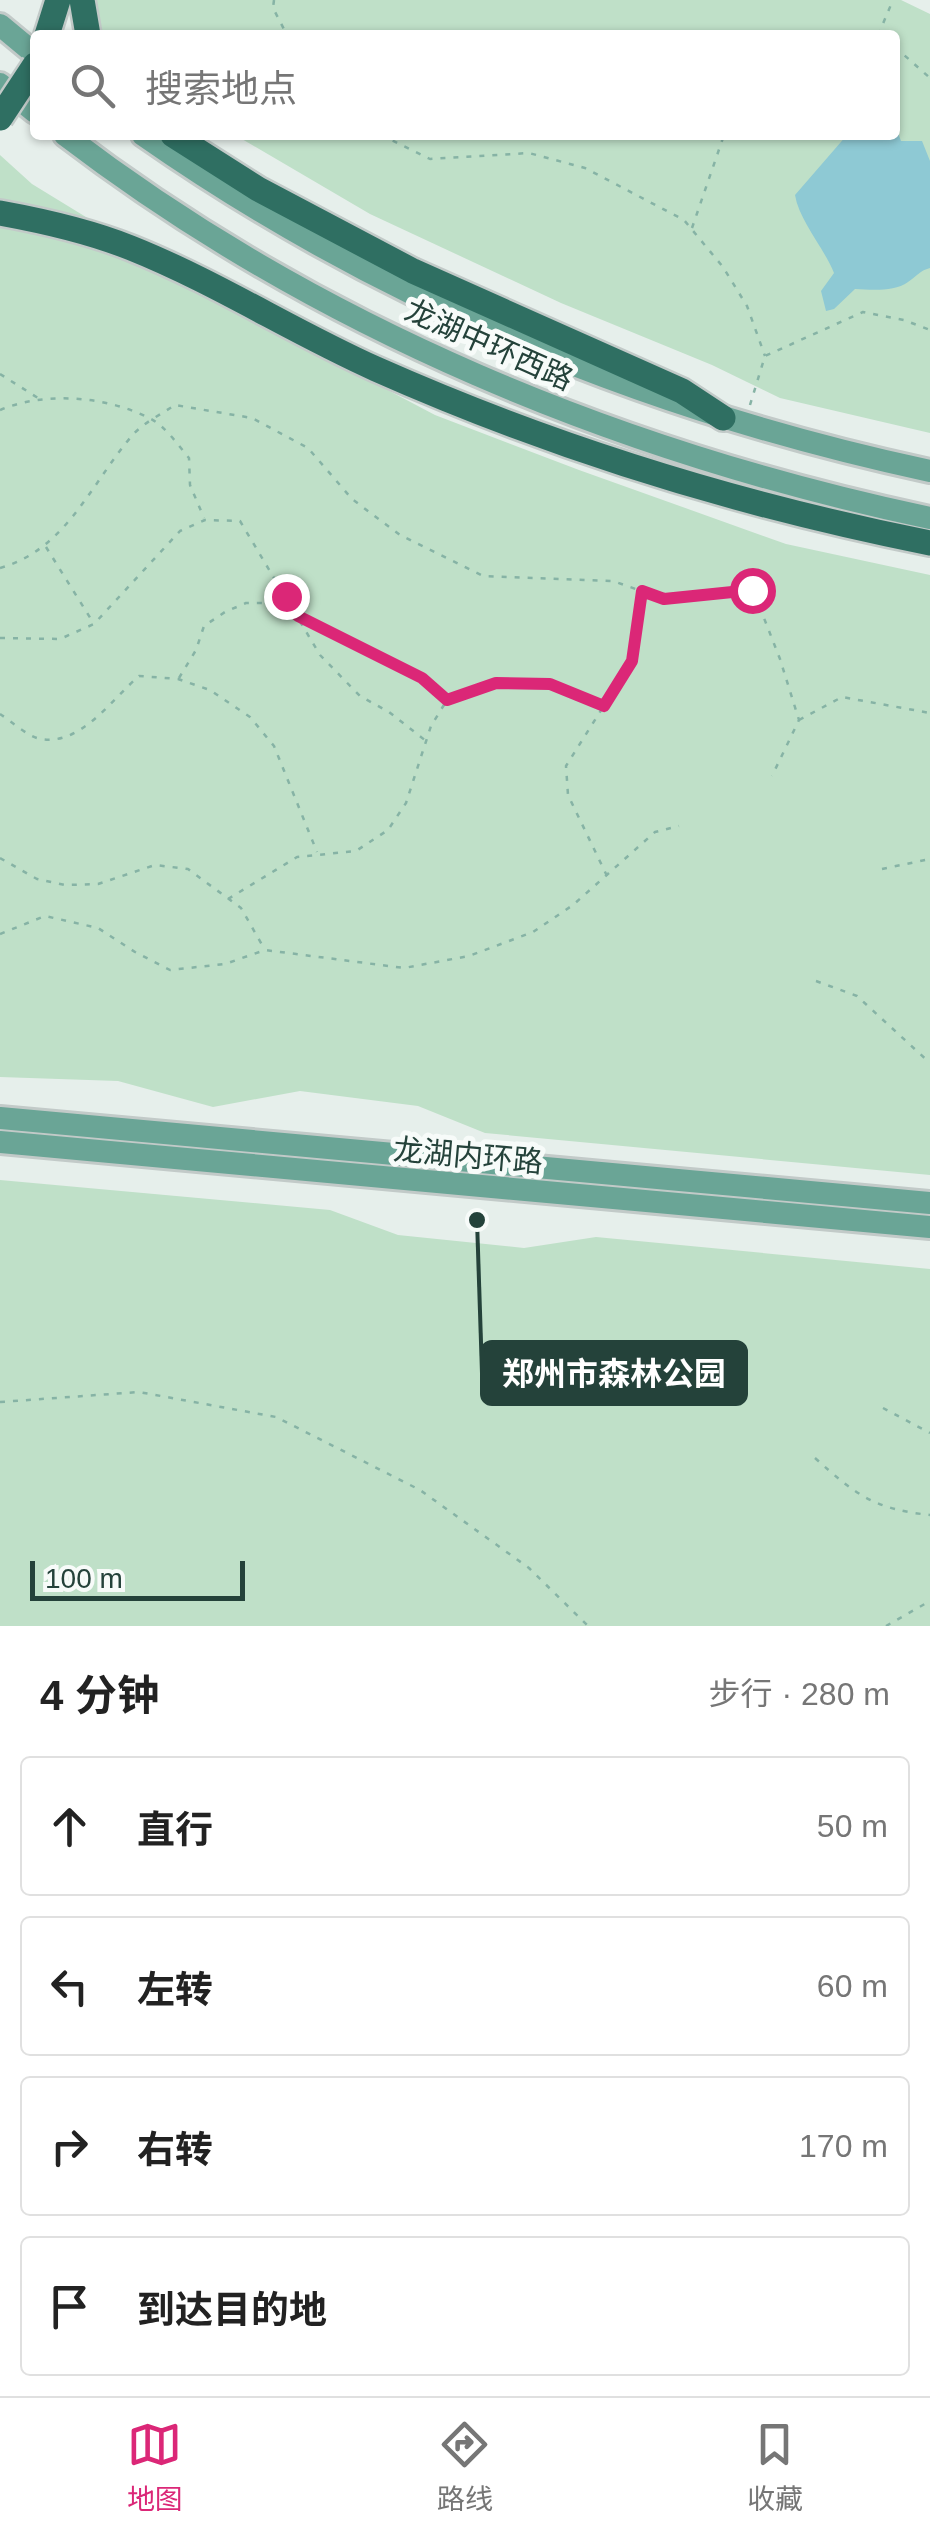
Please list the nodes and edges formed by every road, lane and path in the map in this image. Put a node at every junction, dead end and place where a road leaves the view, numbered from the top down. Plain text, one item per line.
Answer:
1 (58, 0) edge
2 (82, 0) edge
3 (274, 0) edge
4 (893, 0) edge
5 (0, 26) edge
6 (49, 30) edge
7 (87, 30) edge
8 (285, 30) edge
9 (882, 30) edge
10 (30, 50) edge
11 (900, 51) edge
12 (30, 73) edge
13 (930, 78) edge
14 (0, 84) edge
15 (30, 108) edge
16 (0, 118) edge
17 (72, 140) edge
18 (151, 140) edge
19 (181, 140) edge
20 (391, 140) edge
21 (722, 140) edge
22 (0, 213) edge
23 (691, 229) junction
24 (930, 330) edge
25 (765, 356) junction
26 (0, 374) edge
27 (39, 399) junction
28 (0, 410) edge
29 (154, 420) junction
30 (733, 421) junction
31 (930, 471) edge
32 (930, 518) edge
33 (205, 520) junction
34 (930, 544) edge
35 (46, 546) junction
36 (0, 568) edge
37 (642, 591) junction
38 (298, 616) junction
39 (94, 624) junction
40 (0, 638) edge
41 (178, 679) junction
42 (447, 700) junction
43 (604, 706) junction
44 (0, 714) edge
45 (930, 714) edge
46 (799, 720) junction
47 (426, 741) junction
48 (772, 776) dead end
49 (679, 826) dead end
50 (318, 853) junction
51 (0, 858) edge
52 (930, 860) edge
53 (882, 868) dead end
54 (607, 877) junction
55 (228, 898) junction
56 (0, 934) edge
57 (265, 950) junction
58 (816, 981) dead end
59 (930, 1063) edge
60 (0, 1118) edge
61 (0, 1142) edge
62 (930, 1203) edge
63 (930, 1227) edge
64 (0, 1402) edge
65 (883, 1408) dead end
66 (930, 1433) edge
67 (814, 1458) dead end
68 (930, 1515) edge
69 (930, 1601) edge
70 (588, 1626) edge
71 (886, 1626) edge

1 - 6 highway
2 - 7 highway
3 - 8 path
4 - 9 path
5 - 10 main road
11 - 13 path
12 - 16 highway, bridge
14 - 15 main road
17 - 32 main road, 龙湖中环西路
18 - 30 main road, 龙湖中环西路
19 - 30 highway
20 - 23 path
21 - 23 path
22 - 34 highway
23 - 25 path
24 - 25 path
25 - 30 path
26 - 27 path
27 - 28 path
27 - 29 path
29 - 33 path
29 - 35 path
29 - 37 path
30 - 31 main road, 龙湖中环西路
33 - 38 path
33 - 39 path
35 - 36 path
35 - 39 path
37 - 43 path
37 - 46 path
38 - 41 path
38 - 42 path
38 - 47 path
39 - 40 path
41 - 44 path
41 - 50 path
42 - 43 path
42 - 47 path
43 - 54 path
45 - 46 path
46 - 48 path
47 - 50 path
49 - 54 path
50 - 55 path
51 - 55 path
52 - 53 path
54 - 57 path
55 - 57 path
56 - 57 path
58 - 59 path
60 - 62 main road, 龙湖内环路
61 - 63 main road, 龙湖内环路
64 - 70 path
65 - 66 path
67 - 68 path
69 - 71 path

